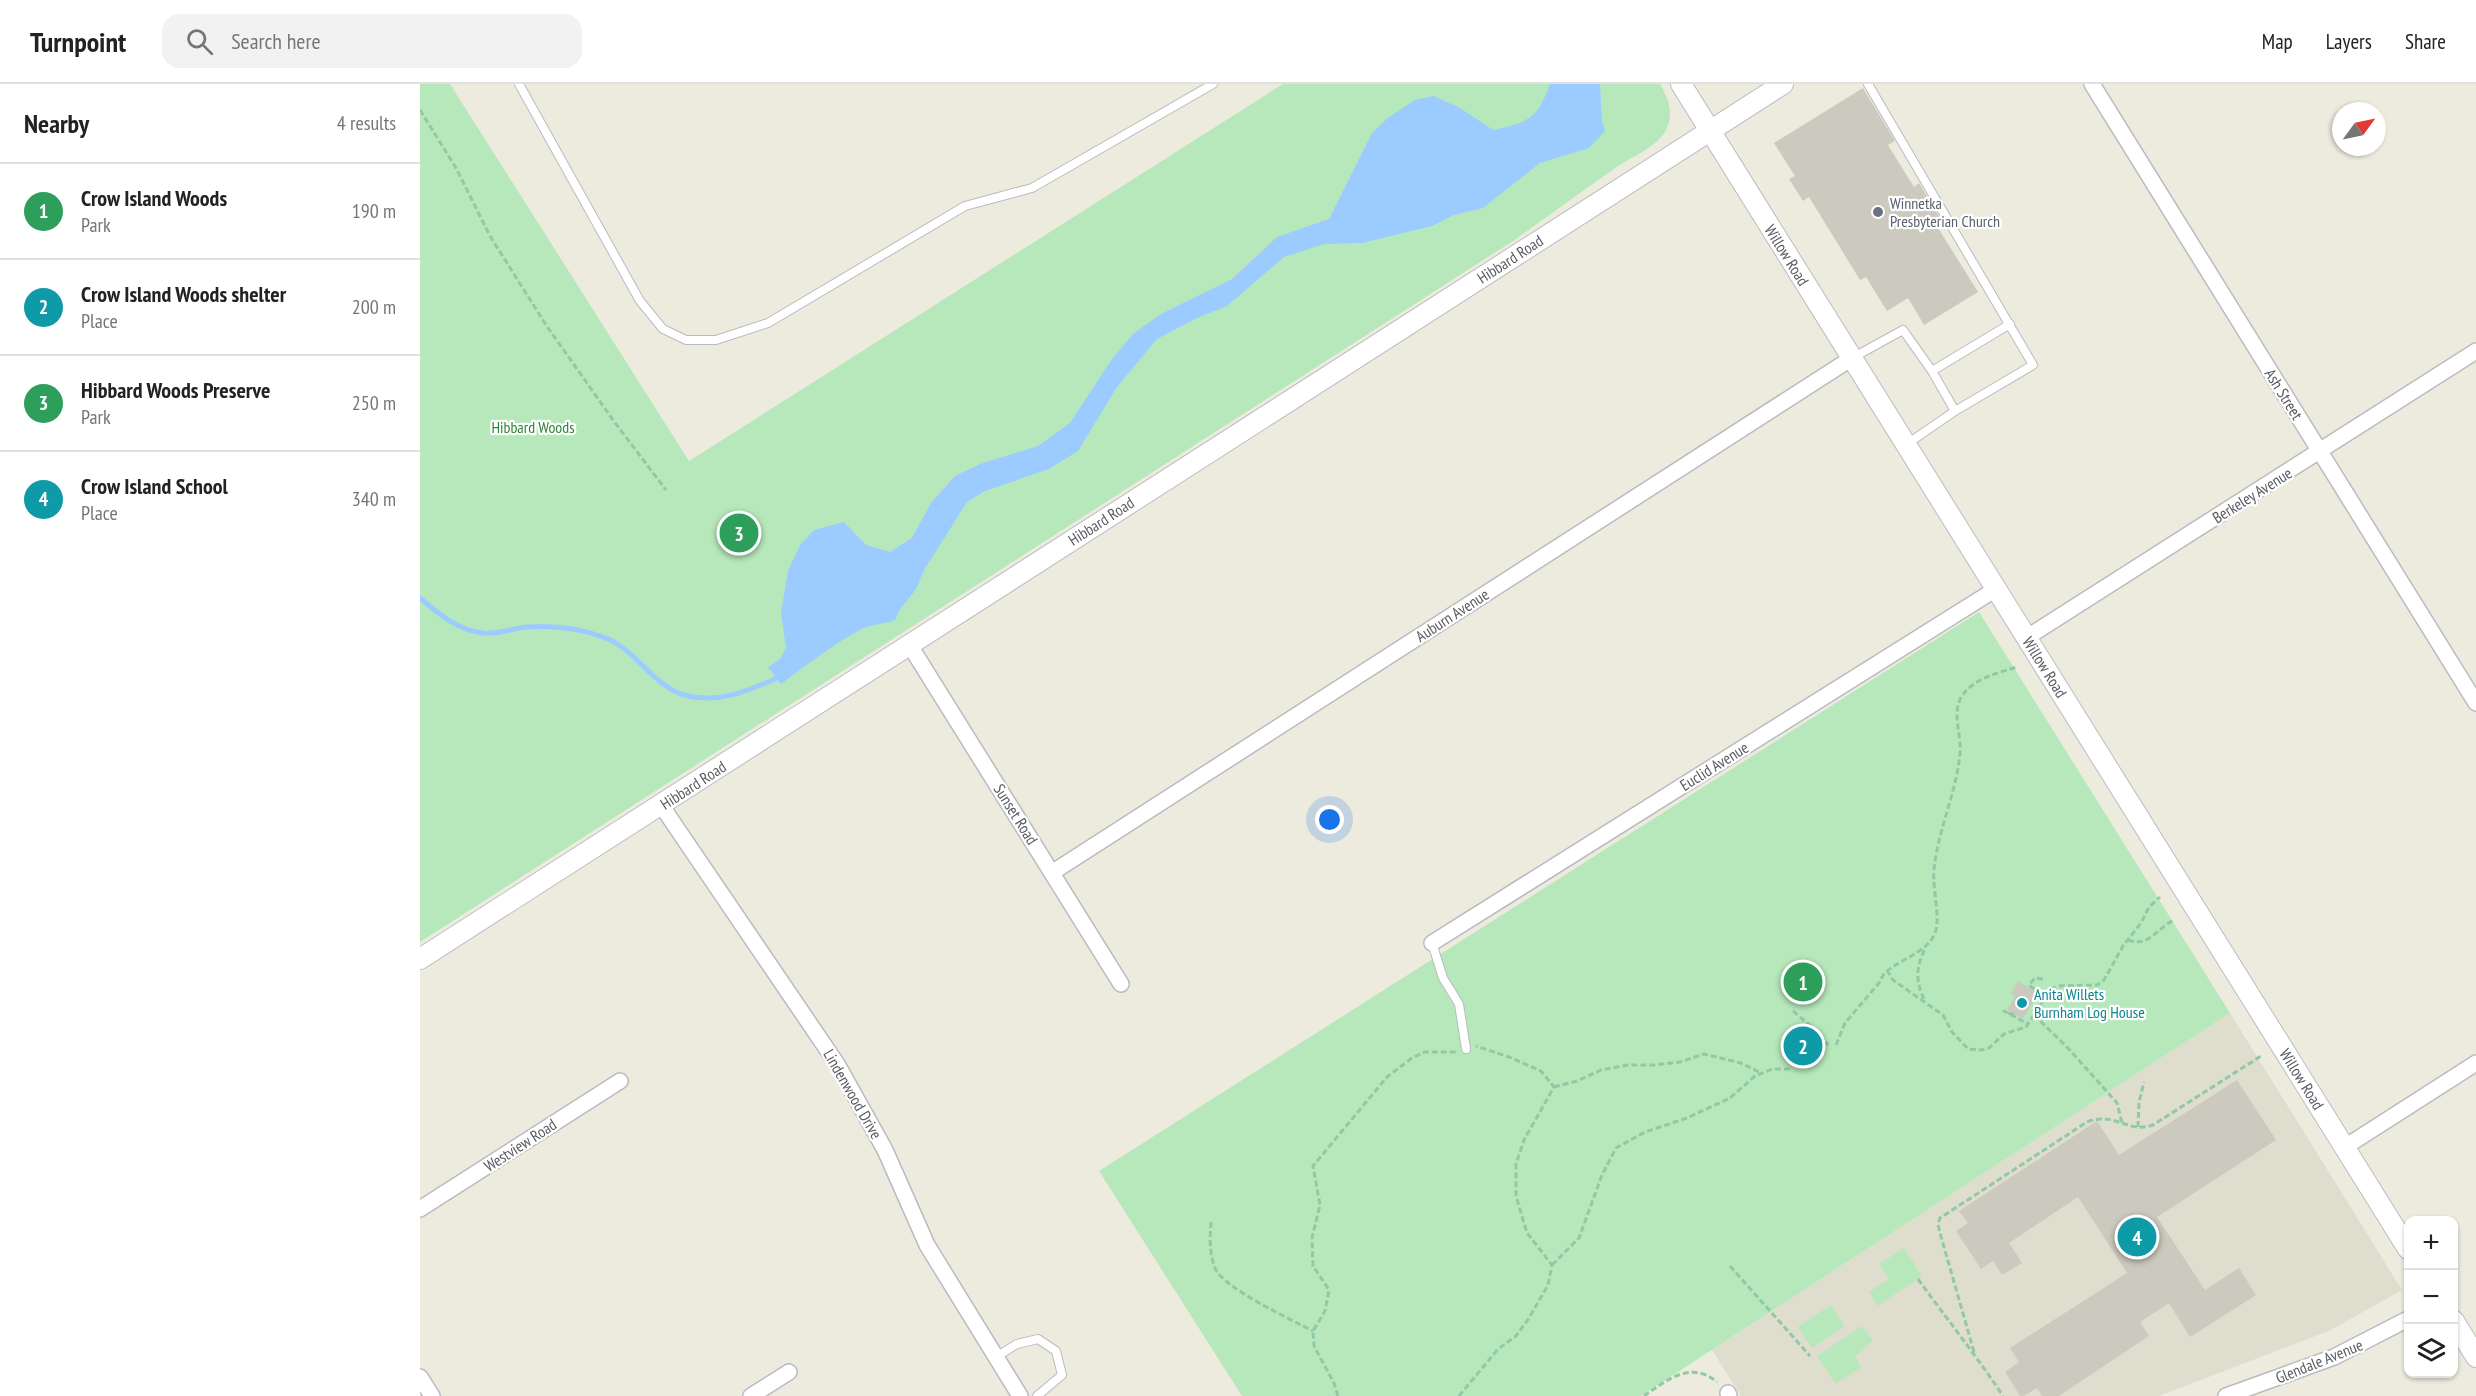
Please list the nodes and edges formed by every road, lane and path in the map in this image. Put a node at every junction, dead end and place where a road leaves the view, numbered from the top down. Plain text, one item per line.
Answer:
1 (1213, 84) edge
2 (1681, 84) edge
3 (1783, 84) edge
4 (1868, 84) edge
5 (2092, 84) edge
6 (520, 85) edge
7 (420, 110) edge
8 (1710, 131) junction
9 (2010, 324) junction
10 (2476, 351) edge
11 (1852, 358) junction
12 (1932, 371) junction
13 (1955, 411) junction
14 (1906, 444) junction
15 (2320, 452) junction
16 (666, 490) dead end
17 (1996, 589) junction
18 (2026, 638) junction
19 (909, 645) junction
20 (2017, 667) dead end
21 (2476, 703) edge
22 (661, 805) junction
23 (1053, 872) junction
24 (2160, 897) dead end
25 (2174, 920) dead end
26 (2128, 940) junction
27 (1432, 943) joint
28 (1927, 944) junction
29 (420, 959) edge
30 (1887, 970) junction
31 (2036, 973) dead end
32 (2035, 978) junction
33 (2043, 979) dead end
34 (1121, 984) dead end
35 (2045, 998) junction
36 (1925, 1001) junction
37 (1793, 1011) dead end
38 (2014, 1015) dead end
39 (2034, 1015) junction
40 (2028, 1024) junction
41 (1828, 1045) dead end
42 (1836, 1045) dead end
43 (1466, 1049) junction
44 (2260, 1056) dead end
45 (2476, 1063) edge
46 (1792, 1069) dead end
47 (1761, 1073) junction
48 (620, 1081) dead end
49 (2144, 1082) dead end
50 (1554, 1087) junction
51 (2122, 1123) junction
52 (2138, 1127) junction
53 (2345, 1147) junction
54 (420, 1209) edge
55 (1211, 1222) dead end
56 (2404, 1241) edge
57 (1552, 1265) junction
58 (1730, 1266) dead end
59 (1918, 1279) dead end
60 (2404, 1322) edge
61 (2456, 1324) edge
62 (1313, 1331) junction
63 (1974, 1352) junction
64 (1810, 1356) dead end
65 (996, 1357) junction
66 (2476, 1357) edge
67 (789, 1371) dead end
68 (420, 1377) edge
69 (1728, 1395) edge
70 (432, 1396) edge
71 (751, 1396) edge
72 (1020, 1396) edge
73 (1037, 1396) edge
74 (1338, 1396) edge
75 (1459, 1396) edge
76 (1644, 1396) edge
77 (2003, 1396) edge
78 (2226, 1396) edge

1 - 6 lane
2 - 8 street, Willow Road
3 - 8 street, Hibbard Road
4 - 9 lane
5 - 15 street, Ash Street
7 - 16 path
8 - 11 street, Willow Road
8 - 19 street, Hibbard Road
9 - 12 lane
9 - 13 lane
10 - 15 street, Berkeley Avenue
11 - 12 lane
11 - 14 street, Willow Road
11 - 23 street, Auburn Avenue
12 - 13 lane
13 - 14 lane
14 - 17 street, Willow Road
15 - 18 street, Berkeley Avenue
15 - 21 street, Ash Street
17 - 18 street, Willow Road
17 - 27 street, Euclid Avenue
18 - 53 street, Willow Road
19 - 22 street, Hibbard Road
19 - 23 street, Sunset Road
20 - 28 path
22 - 29 street, Hibbard Road
22 - 65 street, Lindenwood Drive
23 - 34 street, Sunset Road
24 - 26 path
25 - 26 path
26 - 35 path
27 - 43 lane
28 - 30 path
28 - 36 path
30 - 36 path
30 - 42 path
31 - 32 path
32 - 33 path
32 - 35 path
35 - 39 path
36 - 40 path
37 - 41 path
38 - 40 path
39 - 40 path
39 - 51 path
43 - 50 path
43 - 62 path
44 - 52 path
45 - 53 street
46 - 47 path
47 - 50 path
47 - 57 path
48 - 54 street, Westview Road
49 - 52 path
50 - 57 path
51 - 52 path
51 - 63 path
53 - 56 street, Willow Road
55 - 62 path
57 - 75 path
58 - 64 path
59 - 63 path
60 - 78 street, Glendale Avenue
61 - 66 street
62 - 74 path
63 - 77 path
65 - 72 street, Lindenwood Drive
65 - 73 lane
67 - 71 street
68 - 70 street
69 - 76 path

